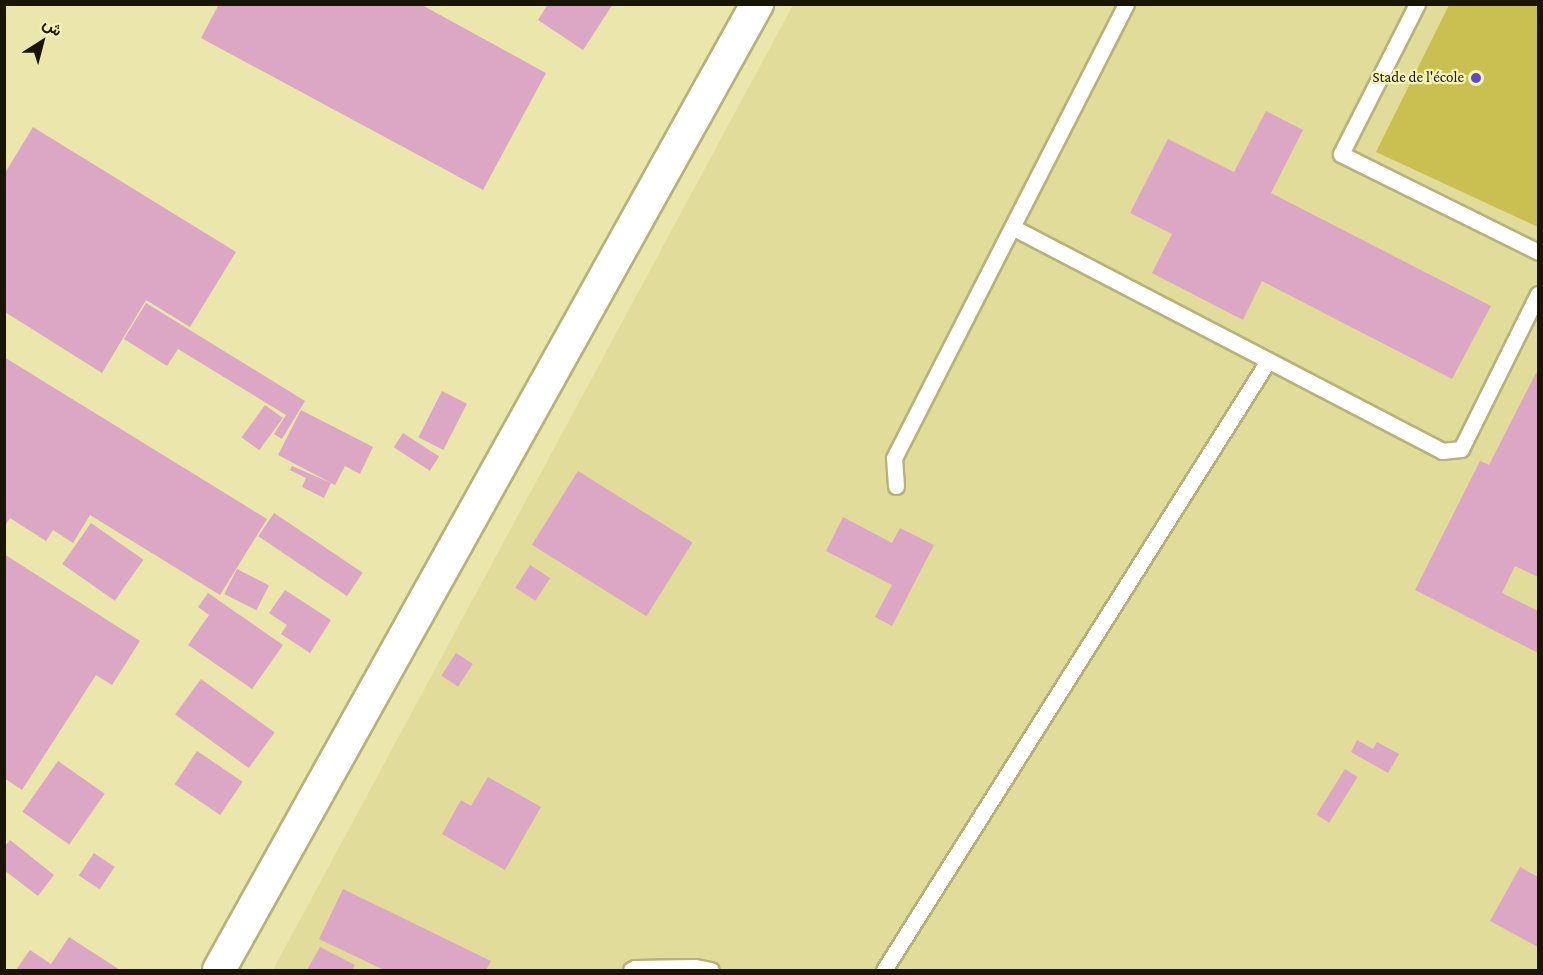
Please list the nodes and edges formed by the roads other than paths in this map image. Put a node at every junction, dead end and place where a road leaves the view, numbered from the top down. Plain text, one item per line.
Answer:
1 (757, 4) edge
2 (1126, 4) edge
3 (1417, 4) edge
4 (1014, 228) junction
5 (1539, 252) edge
6 (1539, 294) edge
7 (1268, 361) junction
8 (896, 486) dead end
9 (219, 970) edge
10 (631, 970) edge
11 (711, 970) edge
12 (884, 970) edge

1 - 9 street
2 - 4 lane
3 - 5 lane
4 - 7 lane
4 - 8 lane
6 - 7 lane
7 - 12 lane
10 - 11 lane

